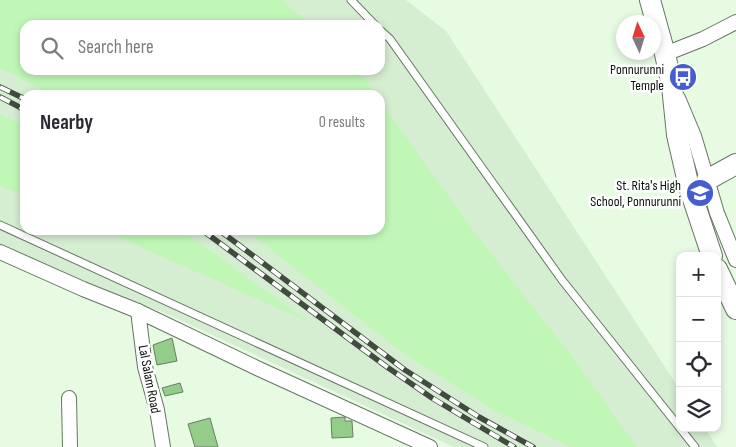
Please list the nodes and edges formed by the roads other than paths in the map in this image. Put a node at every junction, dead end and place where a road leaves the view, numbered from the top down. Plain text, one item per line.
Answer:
1 (351, 0) edge
2 (650, 0) edge
3 (370, 20) edge
4 (736, 22) edge
5 (385, 35) edge
6 (666, 54) junction
7 (672, 86) junction
8 (736, 164) edge
9 (707, 180) junction
10 (0, 225) edge
11 (20, 234) edge
12 (22, 235) edge
13 (0, 252) edge
14 (711, 252) edge
15 (736, 260) edge
16 (721, 278) edge
17 (138, 310) junction
18 (736, 310) edge
19 (69, 398) dead end
20 (676, 423) edge
21 (683, 432) edge
22 (70, 447) edge
23 (163, 447) edge
24 (430, 447) edge
25 (484, 447) edge
26 (695, 447) edge

1 - 3 lane
2 - 6 main road
4 - 6 street
5 - 20 lane
6 - 7 main road
7 - 9 street
7 - 14 main road
8 - 9 main road
9 - 15 street
10 - 11 lane
12 - 25 lane
13 - 17 street
16 - 18 main road
17 - 23 street, Lal Salam Road
17 - 24 street
19 - 22 street
21 - 26 lane

